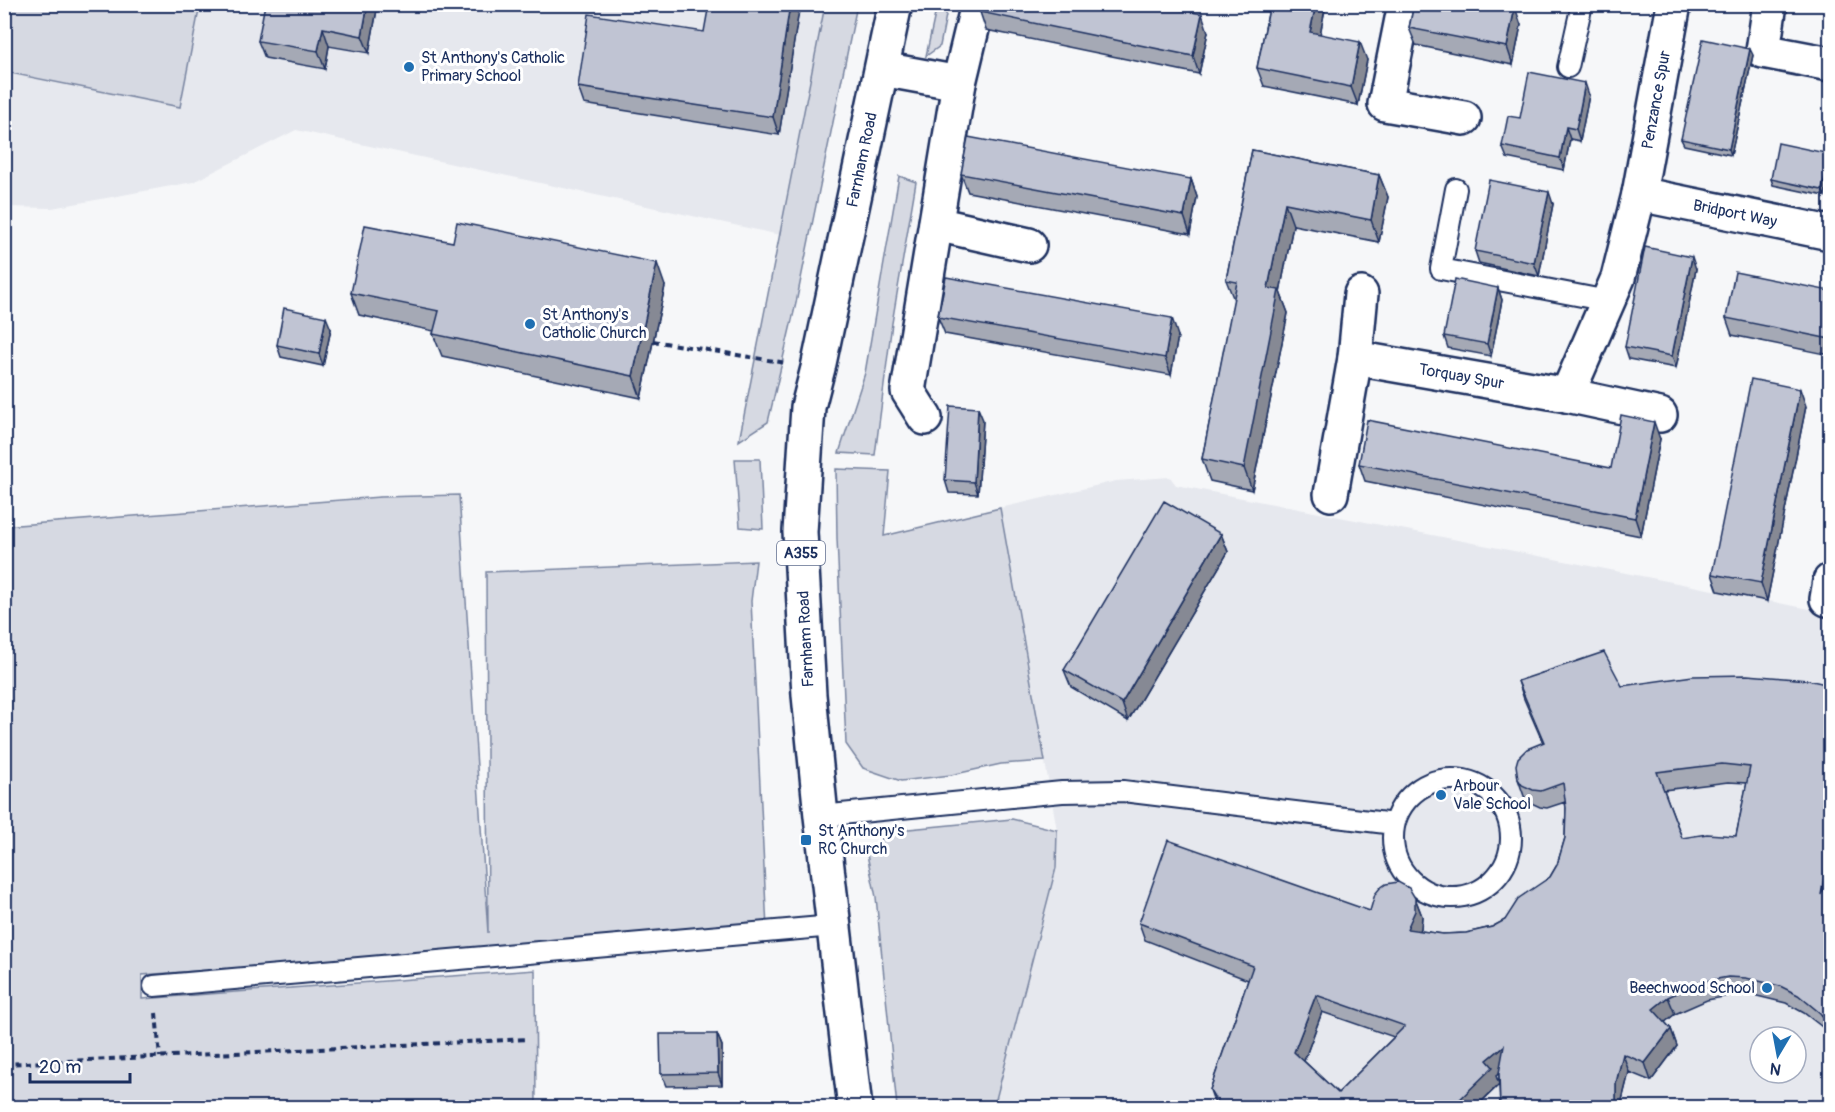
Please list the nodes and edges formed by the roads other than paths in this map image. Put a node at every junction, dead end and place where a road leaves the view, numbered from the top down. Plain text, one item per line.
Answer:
1 (895, 4) edge
2 (978, 4) edge
3 (1405, 4) edge
4 (1582, 4) edge
5 (1674, 4) edge
6 (1770, 4) edge
7 (1830, 64) edge
8 (1568, 67) dead end
9 (882, 69) junction
10 (959, 83) junction
11 (1464, 118) dead end
12 (1456, 189) dead end
13 (1639, 194) junction
14 (936, 224) junction
15 (1830, 233) edge
16 (1029, 245) dead end
17 (1360, 294) dead end
18 (1608, 301) junction
19 (1355, 358) junction
20 (1567, 395) junction
21 (1660, 415) dead end
22 (925, 418) dead end
23 (1331, 494) dead end
24 (821, 816) junction
25 (1394, 824) junction
26 (833, 926) junction
27 (154, 986) road end
28 (855, 1107) edge

1 - 9 street, Farnham Road / A355
2 - 10 street
3 - 11 street
4 - 8 lane
5 - 13 street, Penzance Spur
6 - 7 street
9 - 10 street
9 - 24 street, Farnham Road / A355
10 - 14 street
12 - 18 lane
13 - 15 street, Bridport Way
13 - 18 street
14 - 16 street
14 - 22 street
17 - 19 street
18 - 20 street
19 - 20 street, Torquay Spur
19 - 23 street
20 - 21 street, Torquay Spur
24 - 25 lane
24 - 26 street, Farnham Road / A355
25 - 25 lane
26 - 27 lane
26 - 28 street, Farnham Road / A355

